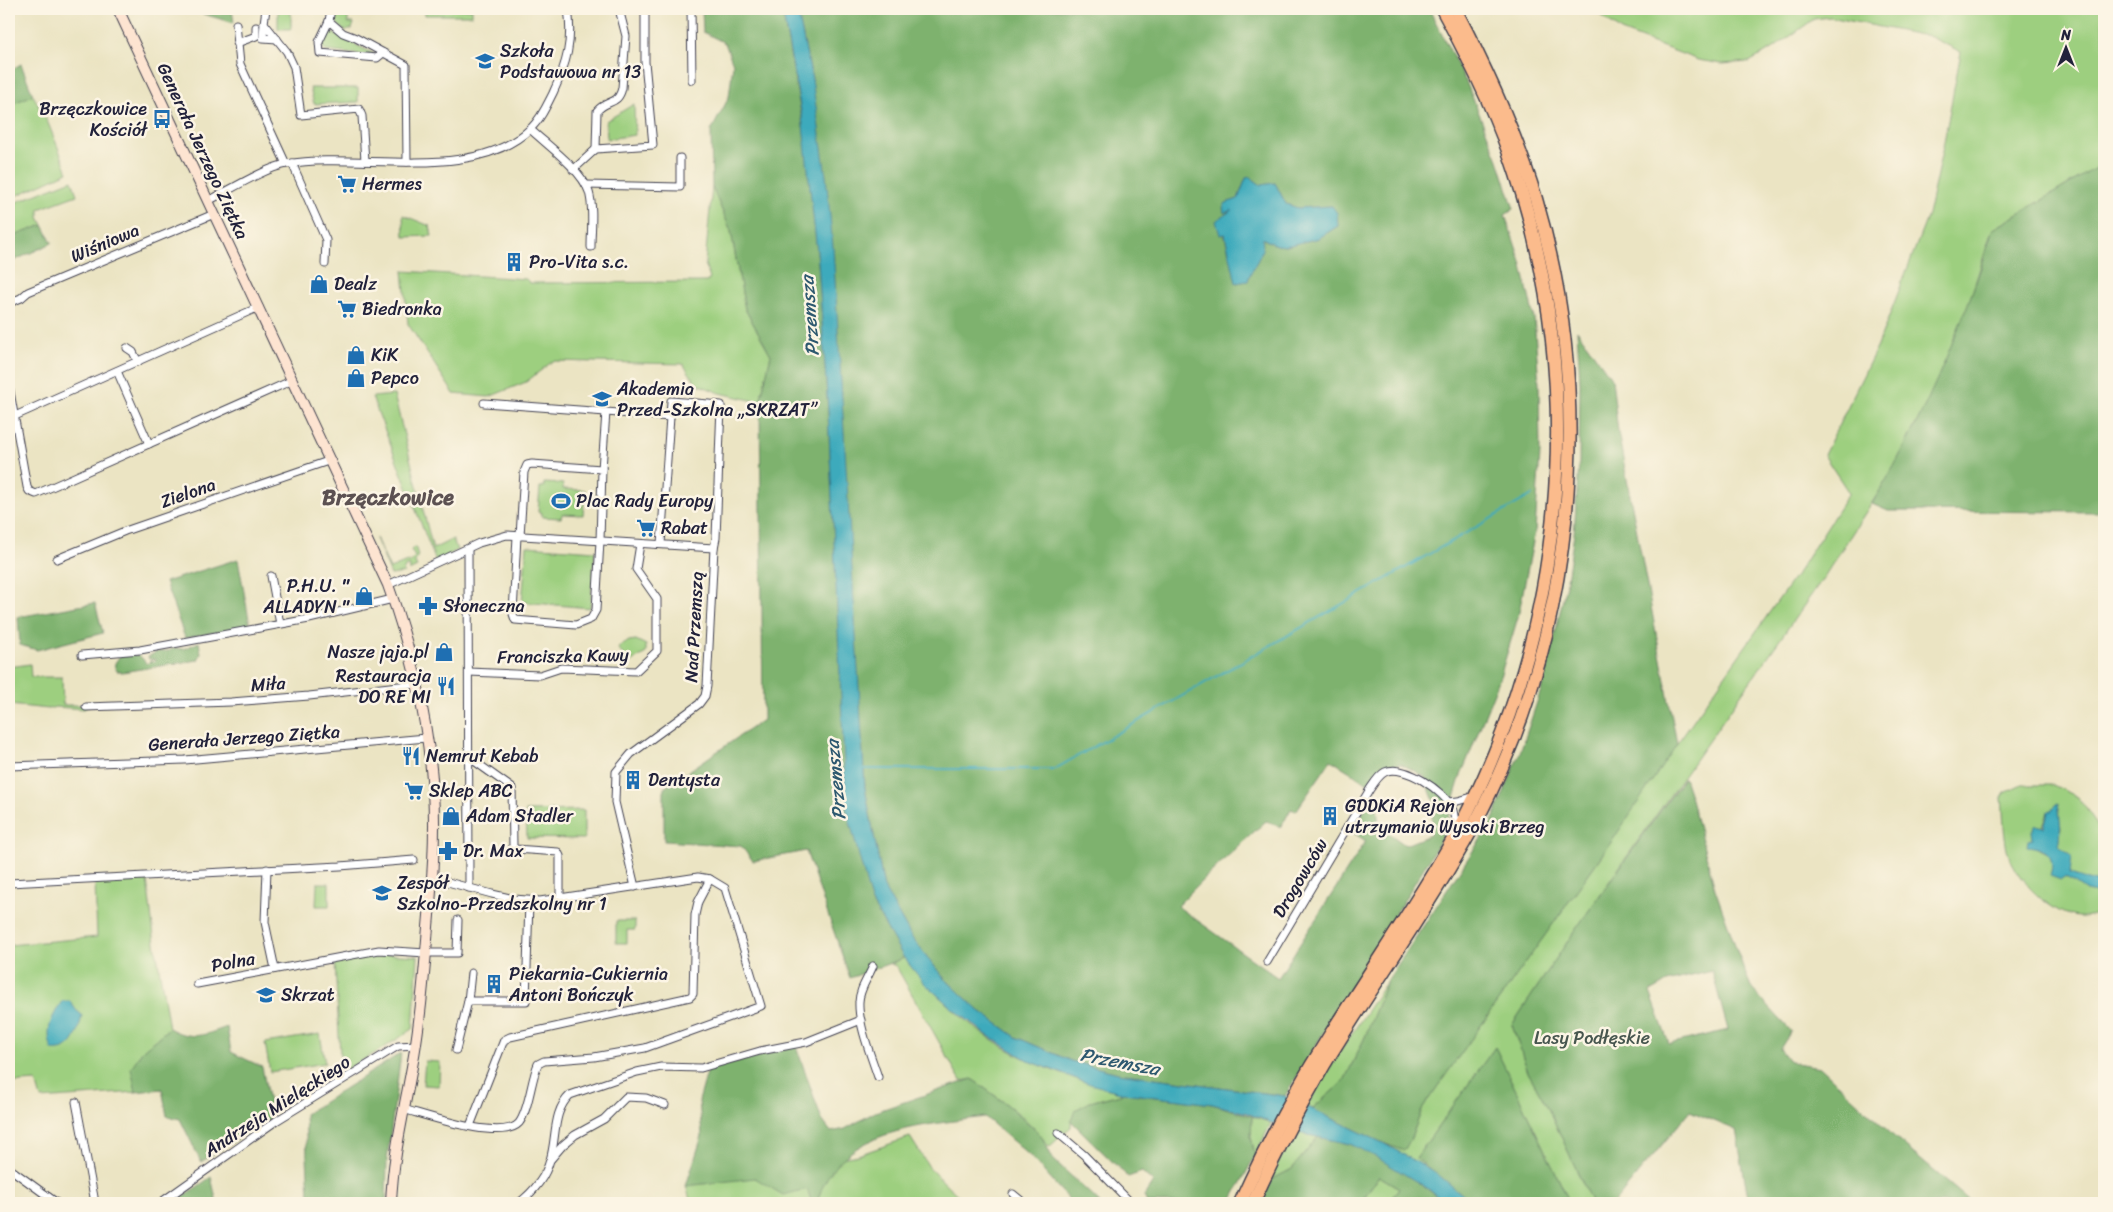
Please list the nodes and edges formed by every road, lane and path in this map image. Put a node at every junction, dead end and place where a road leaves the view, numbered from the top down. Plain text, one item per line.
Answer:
1 (118, 9) edge
2 (266, 9) edge
3 (331, 9) edge
4 (568, 9) edge
5 (619, 9) edge
6 (645, 9) edge
7 (691, 9) edge
8 (1442, 9) edge
9 (1455, 9) edge
10 (330, 21) junction
11 (264, 22) junction
12 (236, 24) dead end
13 (256, 27) dead end
14 (277, 39) junction
15 (237, 43) junction
16 (384, 53) junction
17 (692, 80) dead end
18 (530, 129) junction
19 (596, 149) junction
20 (680, 158) dead end
21 (365, 162) junction
22 (407, 162) junction
23 (289, 164) junction
24 (573, 170) junction
25 (586, 185) junction
26 (208, 201) junction
27 (214, 214) junction
28 (592, 247) dead end
29 (325, 264) dead end
30 (9, 303) edge
31 (259, 307) junction
32 (127, 348) dead end
33 (138, 362) junction
34 (117, 371) junction
35 (293, 380) junction
36 (9, 386) edge
37 (484, 404) dead end
38 (606, 412) junction
39 (18, 415) junction
40 (670, 417) junction
41 (149, 444) junction
42 (331, 460) junction
43 (602, 469) junction
44 (519, 536) junction
45 (600, 541) junction
46 (640, 544) junction
47 (661, 544) junction
48 (714, 548) junction
49 (468, 549) junction
50 (57, 559) dead end
51 (271, 576) dead end
52 (388, 585) junction
53 (393, 599) junction
54 (280, 624) junction
55 (82, 655) dead end
56 (469, 672) junction
57 (417, 684) junction
58 (86, 707) dead end
59 (426, 738) junction
60 (470, 758) junction
61 (9, 766) edge
62 (1476, 796) junction
63 (1448, 802) junction
64 (1456, 834) junction
65 (414, 860) dead end
66 (267, 869) junction
67 (432, 878) junction
68 (710, 879) junction
69 (9, 882) edge
70 (635, 887) junction
71 (469, 888) junction
72 (560, 899) junction
73 (529, 900) junction
74 (458, 920) dead end
75 (426, 953) junction
76 (1267, 962) dead end
77 (873, 966) dead end
78 (275, 970) junction
79 (471, 973) dead end
80 (196, 984) dead end
81 (468, 1001) junction
82 (862, 1020) junction
83 (1332, 1042) junction
84 (416, 1045) junction
85 (456, 1050) dead end
86 (878, 1077) dead end
87 (76, 1102) dead end
88 (665, 1105) dead end
89 (403, 1109) junction
90 (470, 1126) junction
91 (1058, 1133) dead end
92 (1271, 1152) junction
93 (550, 1160) junction
94 (9, 1168) edge
95 (1013, 1194) dead end
96 (57, 1203) edge
97 (92, 1203) edge
98 (160, 1203) edge
99 (391, 1203) edge
100 (519, 1203) edge
101 (1024, 1203) edge
102 (1131, 1203) edge
103 (1240, 1203) edge
104 (1253, 1203) edge

1 - 26 main road, Generała Jerzego Ziętka
2 - 11 street
3 - 10 street
4 - 18 street
5 - 19 street
6 - 19 street
7 - 17 street
8 - 62 highway
9 - 83 highway
10 - 16 street
10 - 16 street
11 - 14 street
11 - 14 street
12 - 15 street
13 - 15 street
14 - 21 street
15 - 23 street
16 - 22 street
18 - 22 street
18 - 24 street
19 - 24 street
20 - 25 street
21 - 22 street
21 - 23 street
23 - 26 street
23 - 29 street
24 - 25 street
25 - 28 street
26 - 27 main road, Generała Jerzego Ziętka
27 - 30 street, Wiśniowa
27 - 31 main road, Generała Jerzego Ziętka
31 - 33 street
31 - 35 main road, Generała Jerzego Ziętka
32 - 33 street
33 - 34 street
34 - 39 street
34 - 41 street
35 - 41 street
35 - 42 main road, Generała Jerzego Ziętka
36 - 39 street
37 - 38 street
38 - 40 street
38 - 43 street
39 - 41 street
40 - 47 street
40 - 48 street, Nad Przemszą
42 - 50 street, Zielona
42 - 52 main road, Generała Jerzego Ziętka
43 - 44 street
43 - 45 street
44 - 45 street
44 - 45 street
44 - 49 street
45 - 46 street
46 - 47 street
46 - 56 street, Franciszka Kawy
47 - 48 street
48 - 70 street, Nad Przemszą
49 - 52 street
49 - 56 street
51 - 54 street
52 - 53 main road, Generała Jerzego Ziętka
53 - 54 street
53 - 57 main road, Generała Jerzego Ziętka
54 - 55 street
56 - 60 street
57 - 58 street, Miła
57 - 59 main road, Generała Jerzego Ziętka
59 - 61 street, Generała Jerzego Ziętka
59 - 67 main road, Generała Jerzego Ziętka
60 - 71 street
60 - 72 street
62 - 63 street
62 - 64 highway
63 - 64 street
63 - 76 street, Drogowców
64 - 83 highway
65 - 66 street
66 - 69 street
66 - 78 street
67 - 71 street
67 - 75 main road, Generała Jerzego Ziętka
68 - 70 street
68 - 90 street
68 - 90 street
70 - 72 street
71 - 73 street
72 - 73 street
73 - 81 street
74 - 75 street
75 - 78 street
75 - 84 main road, Generała Jerzego Ziętka
77 - 82 street
78 - 80 street, Polna
79 - 81 street
81 - 85 street
82 - 86 street
82 - 93 street
83 - 92 highway
84 - 89 main road, Generała Jerzego Ziętka
84 - 98 street, Andrzeja Mielęckiego
87 - 97 street
88 - 93 street
89 - 90 street
89 - 99 main road, Generała Jerzego Ziętka
91 - 102 street
92 - 103 highway
92 - 104 highway
93 - 100 street
94 - 96 street
95 - 101 street

